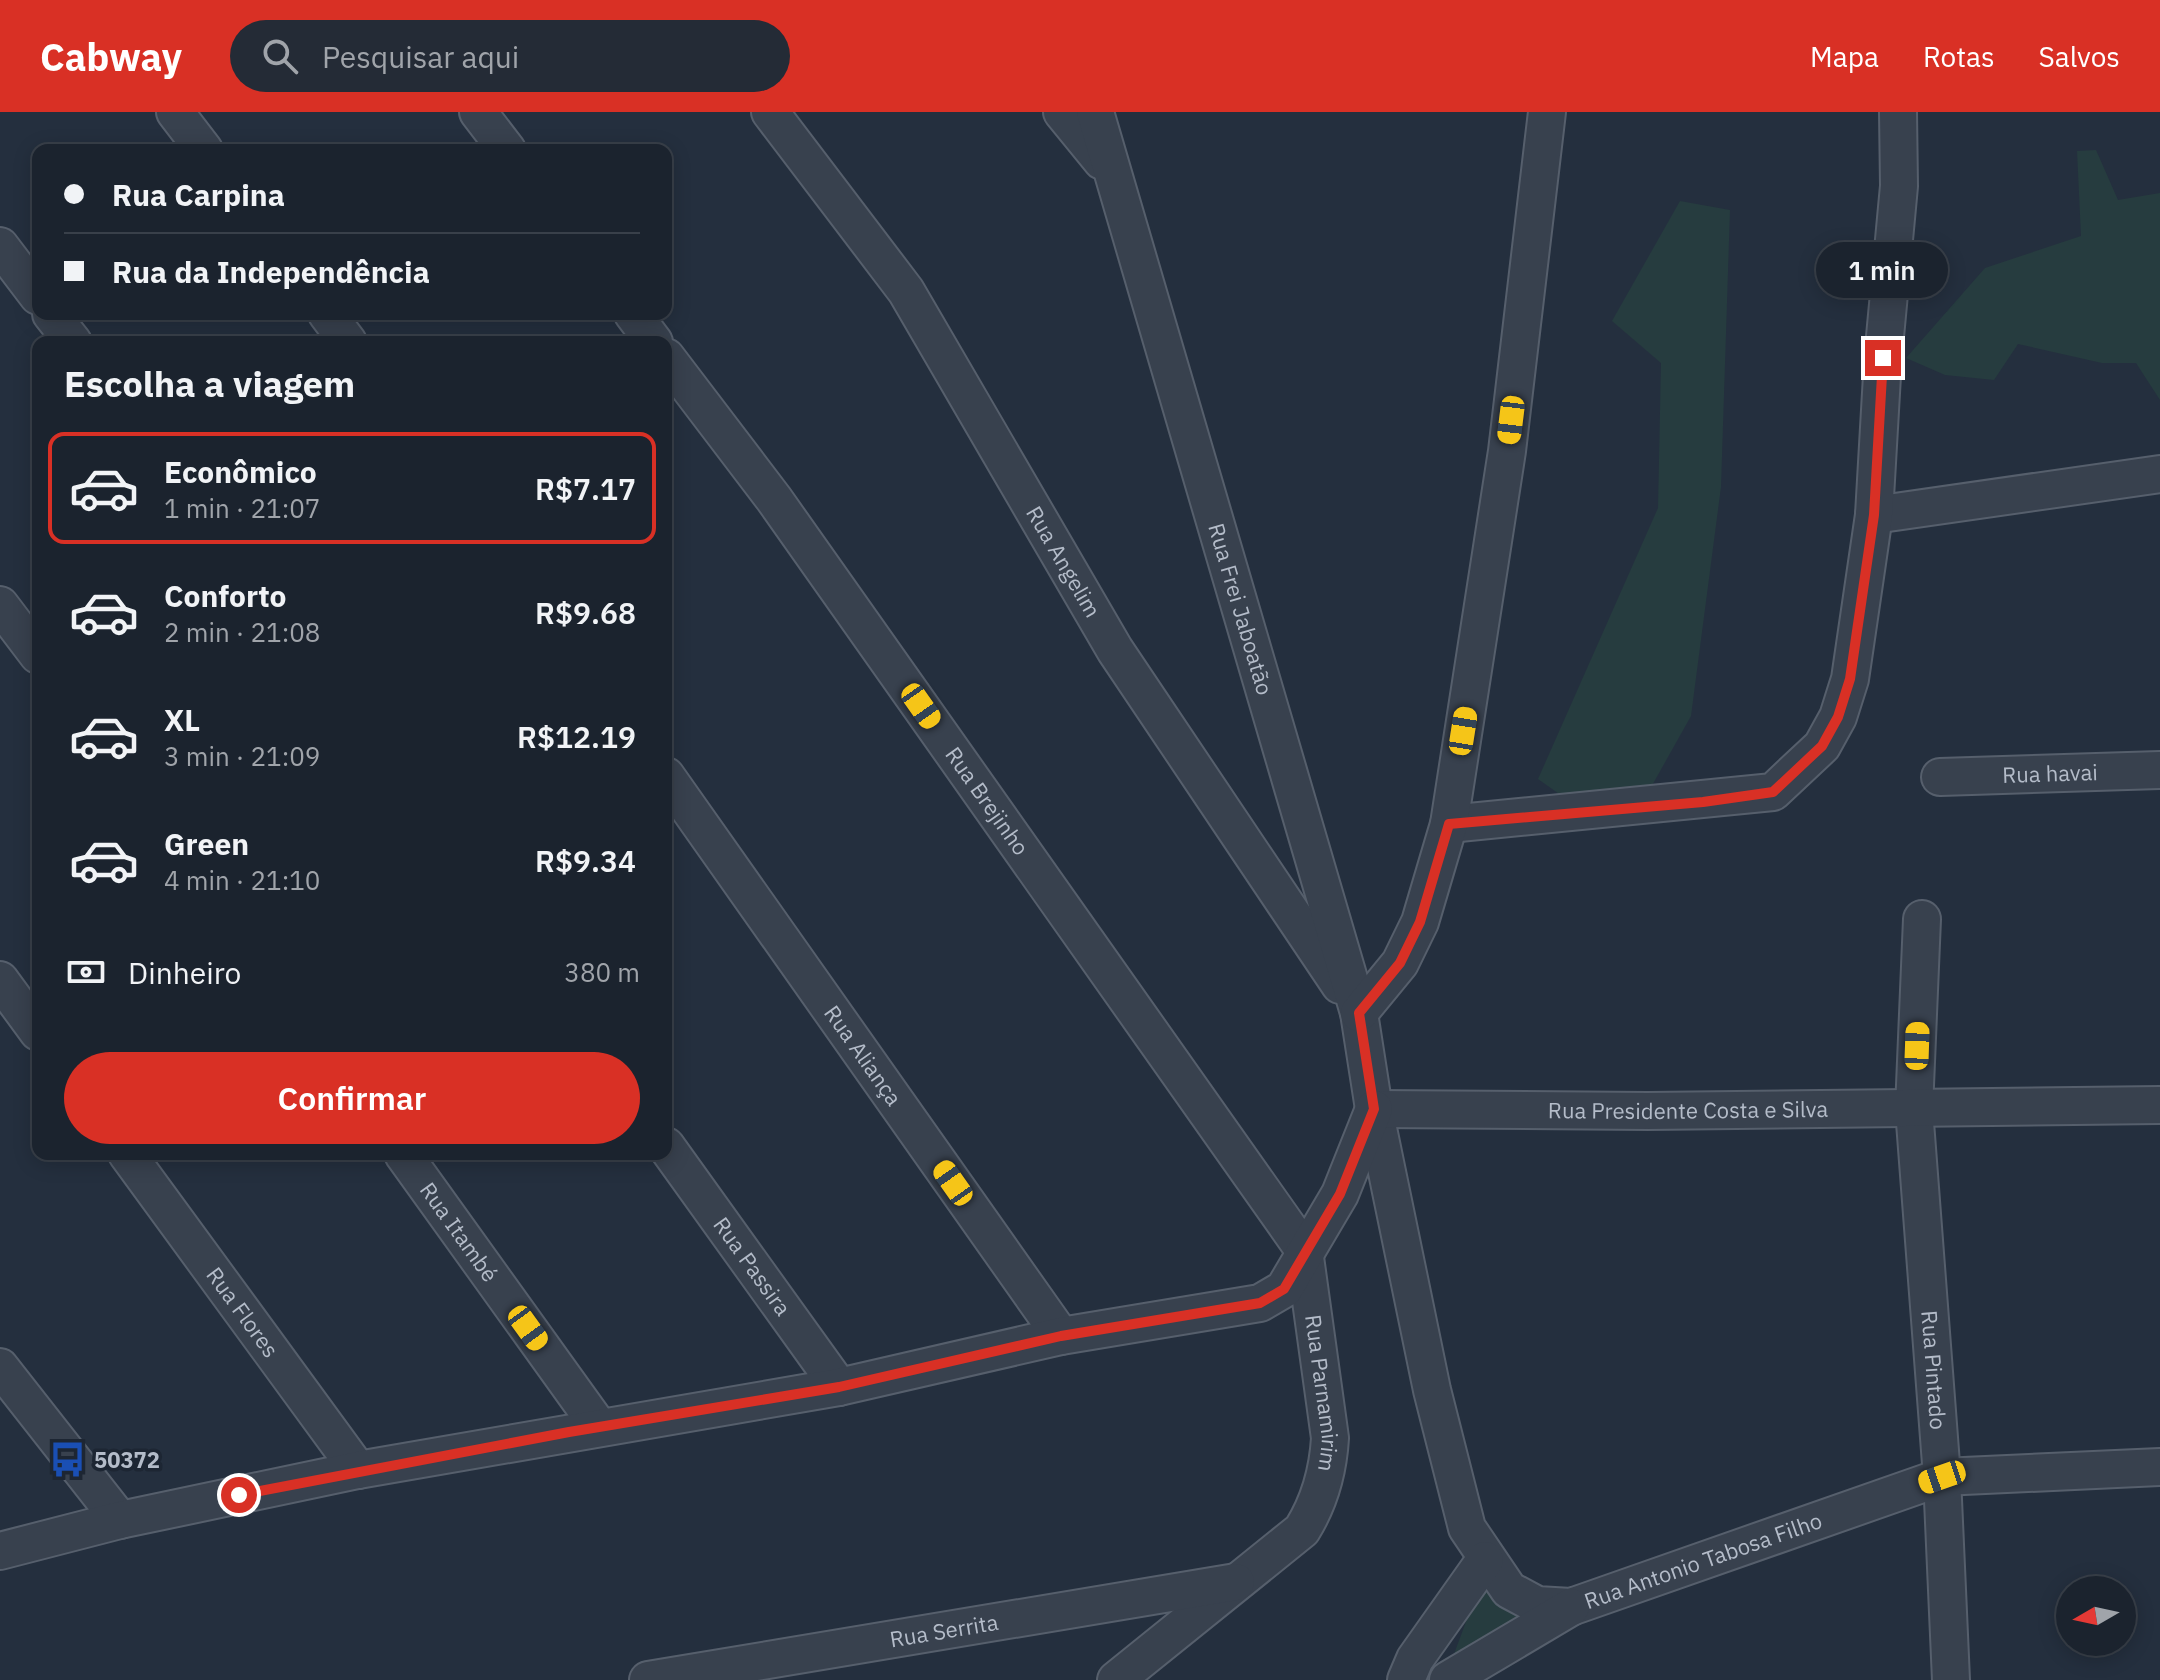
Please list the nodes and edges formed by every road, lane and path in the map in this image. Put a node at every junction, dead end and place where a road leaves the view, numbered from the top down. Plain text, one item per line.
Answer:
1 (175, 112) edge
2 (478, 112) edge
3 (770, 112) edge
4 (1062, 112) edge
5 (1095, 112) edge
6 (1547, 112) edge
7 (1898, 112) edge
8 (199, 144) edge
9 (502, 144) edge
10 (1113, 175) junction
11 (0, 246) edge
12 (32, 288) edge
13 (56, 320) edge
14 (68, 336) edge
15 (672, 365) edge
16 (2160, 474) edge
17 (1874, 515) junction
18 (0, 605) edge
19 (32, 647) edge
20 (2160, 770) edge
21 (1940, 777) dead end
22 (672, 785) edge
23 (1449, 824) junction
24 (1922, 919) dead end
25 (0, 980) edge
26 (1359, 1013) junction
27 (32, 1024) edge
28 (2160, 1105) edge
29 (1374, 1109) junction
30 (1914, 1109) junction
31 (672, 1154) edge
32 (131, 1160) edge
33 (407, 1160) edge
34 (1304, 1250) junction
35 (1061, 1336) junction
36 (0, 1367) edge
37 (839, 1387) junction
38 (599, 1427) junction
39 (2160, 1467) edge
40 (358, 1470) junction
41 (1942, 1477) junction
42 (120, 1520) junction
43 (0, 1551) edge
44 (1485, 1560) junction
45 (1238, 1582) junction
46 (1571, 1607) junction
47 (648, 1680) edge
48 (1116, 1680) edge
49 (1406, 1680) edge
50 (1448, 1680) edge
51 (1951, 1680) edge

1 - 8 street
2 - 9 street
3 - 26 street, Rua Angelim
4 - 10 street
5 - 10 street, Rua Frei Jaboatão
6 - 23 street
7 - 17 street
10 - 26 street, Rua Frei Jaboatão
11 - 12 street
13 - 14 street
15 - 34 street, Rua Brejinho
16 - 17 street
17 - 23 street
18 - 19 street
20 - 21 street, Rua havai
22 - 35 street, Rua Aliança
23 - 26 street
24 - 30 street, Rua Pintado
25 - 27 street
26 - 29 street, Rua Frei Jaboatão
28 - 30 street, Rua Presidente Costa e Silva
29 - 30 street, Rua Presidente Costa e Silva
29 - 34 street
29 - 44 street, Rua Antonio Tabosa Filho
30 - 41 street, Rua Pintado
31 - 37 street, Rua Passira
32 - 40 street, Rua Flores
33 - 38 street, Rua Itambé
34 - 35 street
34 - 45 street, Rua Parnamirim
35 - 37 street
36 - 42 street
37 - 38 street
38 - 40 street
39 - 41 street, Rua Antonio Tabosa Filho
40 - 42 street
41 - 46 street, Rua Antonio Tabosa Filho
41 - 51 street, Rua Pintado
42 - 43 street
44 - 46 street, Rua Antonio Tabosa Filho
44 - 49 street
45 - 47 street, Rua Serrita
45 - 48 street, Rua Parnamirim
46 - 50 street

